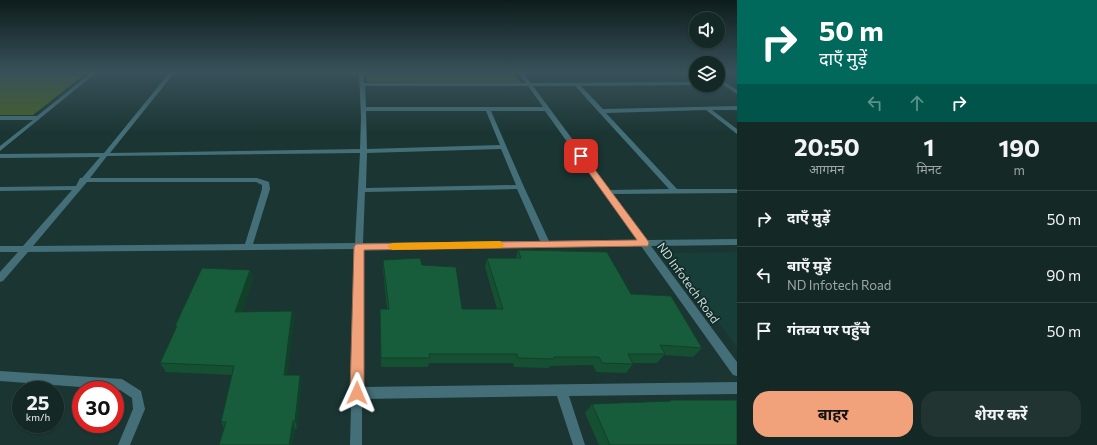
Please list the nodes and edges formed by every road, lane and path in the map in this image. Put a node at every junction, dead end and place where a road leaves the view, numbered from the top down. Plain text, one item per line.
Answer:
1 (69, 93) edge
2 (156, 93) edge
3 (363, 93) edge
4 (536, 93) edge
5 (584, 93) edge
6 (706, 108) junction
7 (737, 108) edge
8 (365, 109) junction
9 (488, 109) junction
10 (547, 109) junction
11 (602, 111) junction
12 (0, 118) edge
13 (37, 118) junction
14 (737, 132) edge
15 (503, 147) junction
16 (0, 149) edge
17 (365, 151) junction
18 (104, 155) junction
19 (0, 156) edge
20 (83, 180) junction
21 (520, 187) junction
22 (78, 188) junction
23 (0, 189) edge
24 (363, 190) junction
25 (737, 191) edge
26 (607, 192) junction
27 (676, 192) junction
28 (737, 242) edge
29 (644, 243) junction
30 (546, 244) junction
31 (248, 247) junction
32 (359, 247) junction
33 (0, 249) edge
34 (26, 249) junction
35 (0, 278) edge
36 (737, 371) edge
37 (0, 376) edge
38 (737, 388) edge
39 (561, 390) junction
40 (357, 393) junction
41 (124, 445) edge
42 (356, 445) edge
43 (579, 445) edge

1 - 13 street
2 - 18 street
3 - 8 street
4 - 10 street, ND Infotech Road
5 - 11 street
6 - 7 street
6 - 11 street
6 - 14 street
8 - 9 street
8 - 17 street
9 - 10 street
9 - 15 street
10 - 26 street, ND Infotech Road
11 - 27 street
12 - 13 street
13 - 16 street
15 - 17 street
15 - 21 street
17 - 18 street
17 - 24 street
18 - 19 street
18 - 20 street
20 - 22 street
20 - 31 street
21 - 24 street
21 - 30 street
22 - 23 street
22 - 34 street
24 - 32 street
25 - 27 street
26 - 27 street
26 - 29 street, ND Infotech Road
28 - 29 street
29 - 30 street
29 - 36 street, ND Infotech Road
30 - 32 street
31 - 32 street
31 - 34 street
32 - 40 street
33 - 34 street
34 - 35 street
37 - 41 street
38 - 39 street
39 - 40 street
39 - 43 street
40 - 42 street

